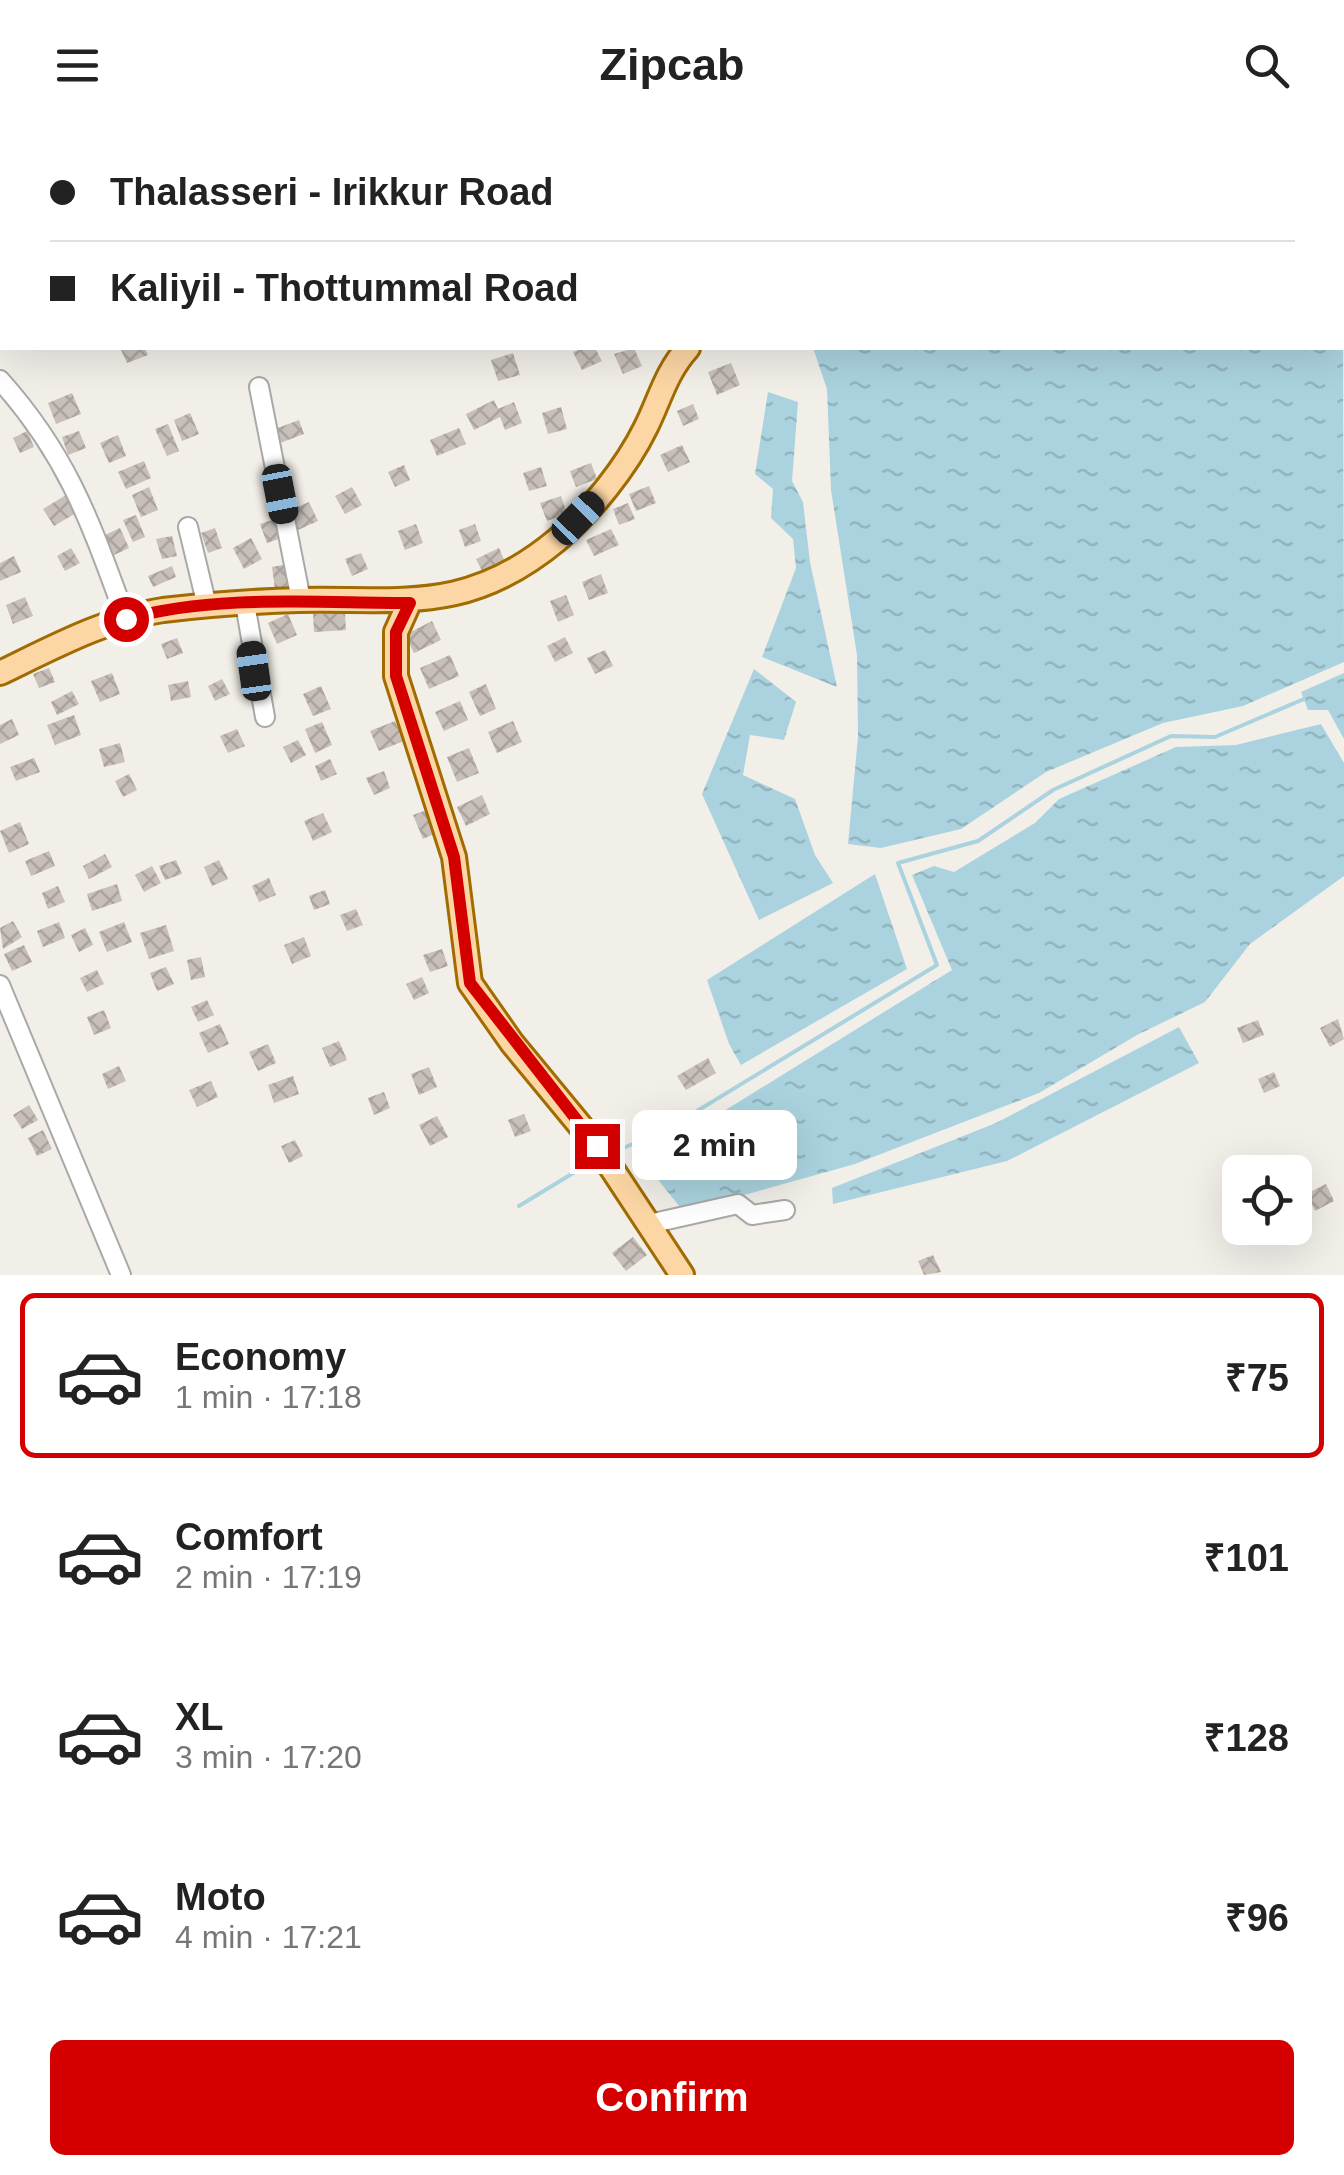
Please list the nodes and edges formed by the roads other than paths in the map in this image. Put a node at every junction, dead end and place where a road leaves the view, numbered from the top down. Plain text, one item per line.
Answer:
1 (686, 350) edge
2 (0, 380) edge
3 (259, 387) dead end
4 (188, 528) dead end
5 (301, 600) junction
6 (410, 603) junction
7 (245, 604) junction
8 (207, 606) junction
9 (126, 619) junction
10 (0, 673) edge
11 (265, 717) dead end
12 (0, 985) edge
13 (785, 1210) dead end
14 (649, 1224) junction
15 (122, 1275) edge
16 (682, 1275) edge

1 - 6 main road
2 - 9 street
3 - 5 street
4 - 8 street
5 - 6 main road
5 - 7 main road
6 - 14 main road
7 - 8 main road
7 - 11 street
8 - 9 main road
9 - 10 main road
12 - 15 street
13 - 14 street
14 - 16 main road

